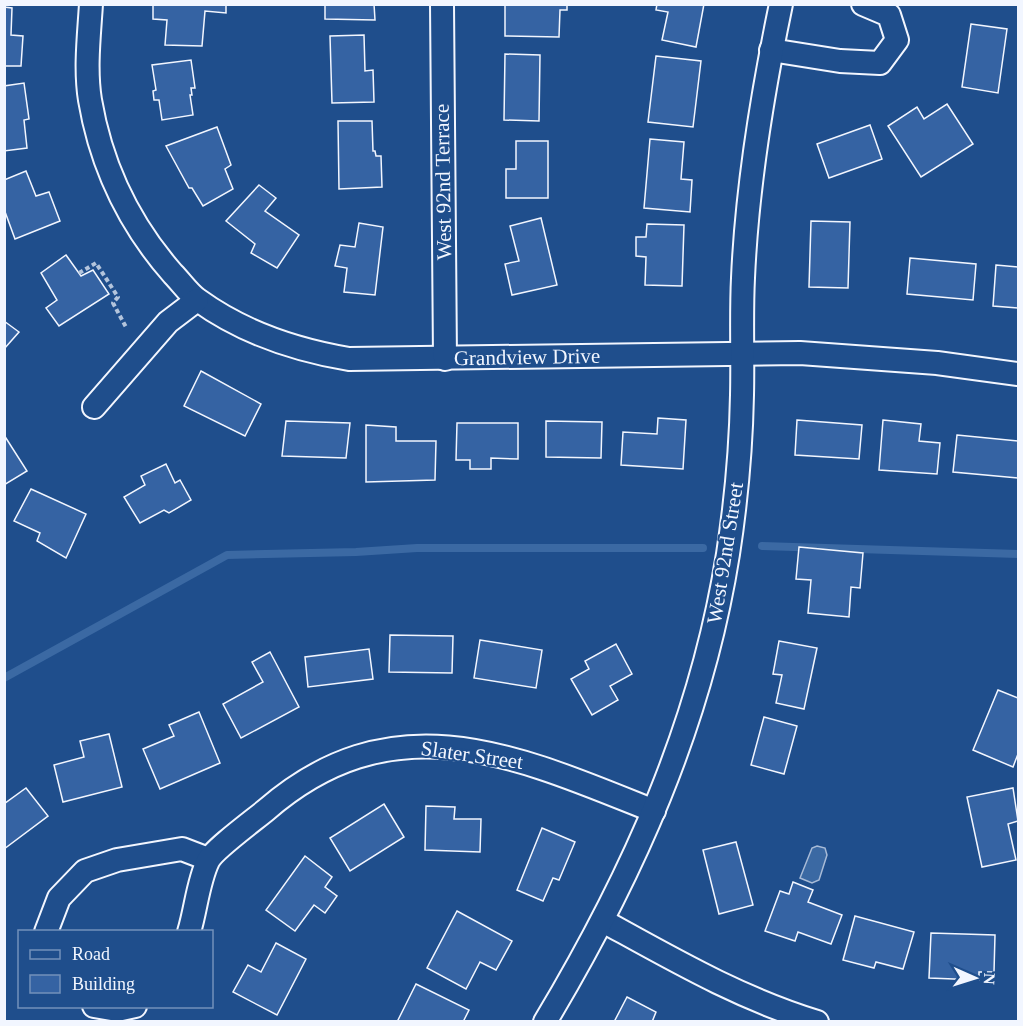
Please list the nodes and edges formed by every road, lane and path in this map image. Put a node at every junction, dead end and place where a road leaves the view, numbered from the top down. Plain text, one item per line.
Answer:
1 (91, 4) edge
2 (441, 4) edge
3 (781, 4) edge
4 (863, 4) edge
5 (771, 50) junction
6 (79, 273) dead end
7 (197, 300) junction
8 (127, 329) dead end
9 (742, 353) junction
10 (445, 359) junction
11 (1018, 374) edge
12 (94, 407) dead end
13 (654, 811) junction
14 (208, 859) junction
15 (603, 921) junction
16 (47, 930) edge
17 (190, 930) edge
18 (106, 1008) edge
19 (126, 1008) edge
20 (545, 1022) edge
21 (817, 1022) edge

1 - 7 street
2 - 10 street, West 92nd Terrace
3 - 5 street, West 92nd Street
4 - 5 street
5 - 9 street, West 92nd Street
6 - 8 path
7 - 10 street, Grandview Drive
7 - 12 street
9 - 10 street, Grandview Drive
9 - 11 street, Grandview Drive
9 - 13 street, West 92nd Street
13 - 14 street, Slater Street
13 - 15 street, West 92nd Street
14 - 16 street
14 - 17 street
15 - 20 street, West 92nd Street
15 - 21 street
18 - 19 street

